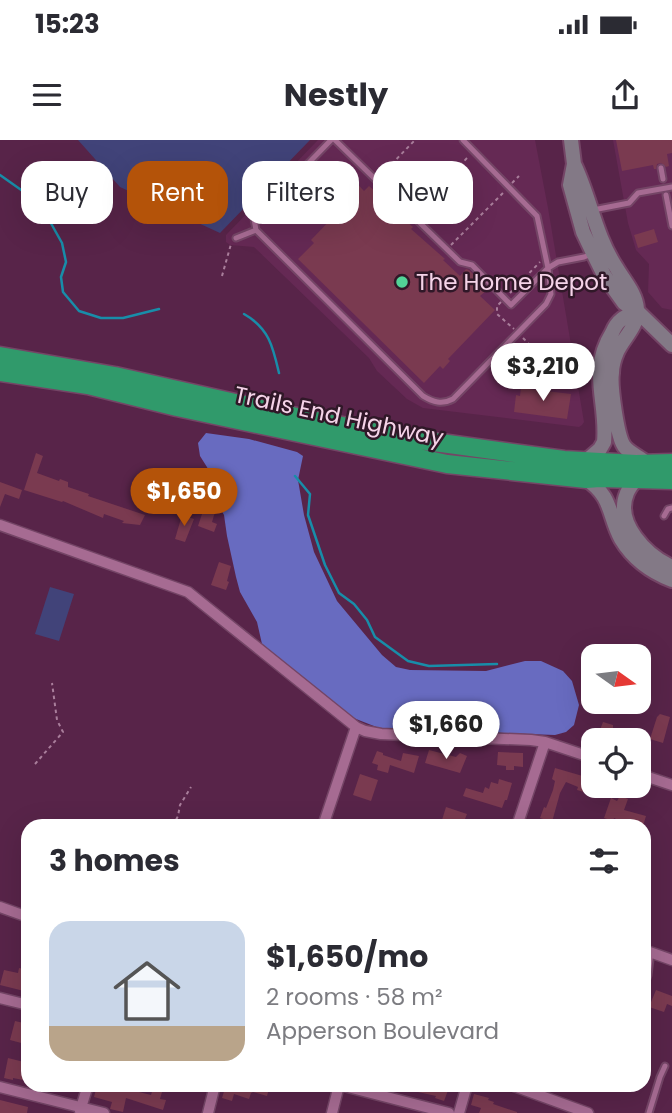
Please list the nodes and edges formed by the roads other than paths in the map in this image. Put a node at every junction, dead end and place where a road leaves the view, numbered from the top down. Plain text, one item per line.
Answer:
1 (333, 140) edge
2 (463, 140) edge
3 (571, 140) edge
4 (661, 168) dead end
5 (663, 179) dead end
6 (672, 187) edge
7 (666, 195) dead end
8 (584, 213) junction
9 (672, 226) edge
10 (256, 230) junction
11 (236, 238) road end
12 (593, 253) junction
13 (548, 268) junction
14 (637, 312) junction
15 (672, 345) edge
16 (0, 356) edge
17 (0, 372) edge
18 (645, 463) junction
19 (672, 463) edge
20 (586, 470) junction
21 (636, 479) junction
22 (672, 480) edge
23 (672, 508) edge
24 (664, 516) dead end
25 (0, 525) edge
26 (672, 567) edge
27 (672, 580) edge
28 (356, 727) junction
29 (545, 742) junction
30 (581, 754) edge
31 (651, 778) edge
32 (672, 785) edge
33 (325, 819) edge
34 (519, 819) edge
35 (0, 907) edge
36 (21, 914) edge
37 (651, 952) edge
38 (672, 960) edge
39 (0, 998) edge
40 (21, 1003) edge
41 (665, 1066) dead end
42 (0, 1087) edge
43 (86, 1092) edge
44 (213, 1092) edge
45 (338, 1092) edge
46 (367, 1092) edge
47 (465, 1092) edge
48 (530, 1092) edge
49 (80, 1110) edge
50 (104, 1113) edge
51 (208, 1113) edge
52 (331, 1113) edge
53 (449, 1113) edge
54 (458, 1113) edge
55 (588, 1113) edge
56 (649, 1113) edge

1 - 10 lane
1 - 13 lane
2 - 13 lane
3 - 8 main road
4 - 5 lane
6 - 8 lane
7 - 9 lane
8 - 12 main road
8 - 14 main road
10 - 11 lane
10 - 13 lane
12 - 13 lane
12 - 14 main road
14 - 15 main road
14 - 18 main road
14 - 20 main road
16 - 20 highway, Trails End Highway
17 - 20 highway, Trails End Highway
18 - 19 highway, Trails End Highway
18 - 20 highway, Trails End Highway
20 - 21 highway, Trails End Highway
20 - 27 main road
21 - 22 highway, Trails End Highway
21 - 26 main road
23 - 24 lane
25 - 28 street
28 - 29 street
28 - 33 street
29 - 30 street
29 - 34 street
31 - 32 street
35 - 36 street
37 - 38 street
39 - 40 street
41 - 56 lane
42 - 49 street
43 - 49 street
44 - 51 street
45 - 52 street
46 - 53 street
47 - 54 street
48 - 55 street
49 - 50 street

